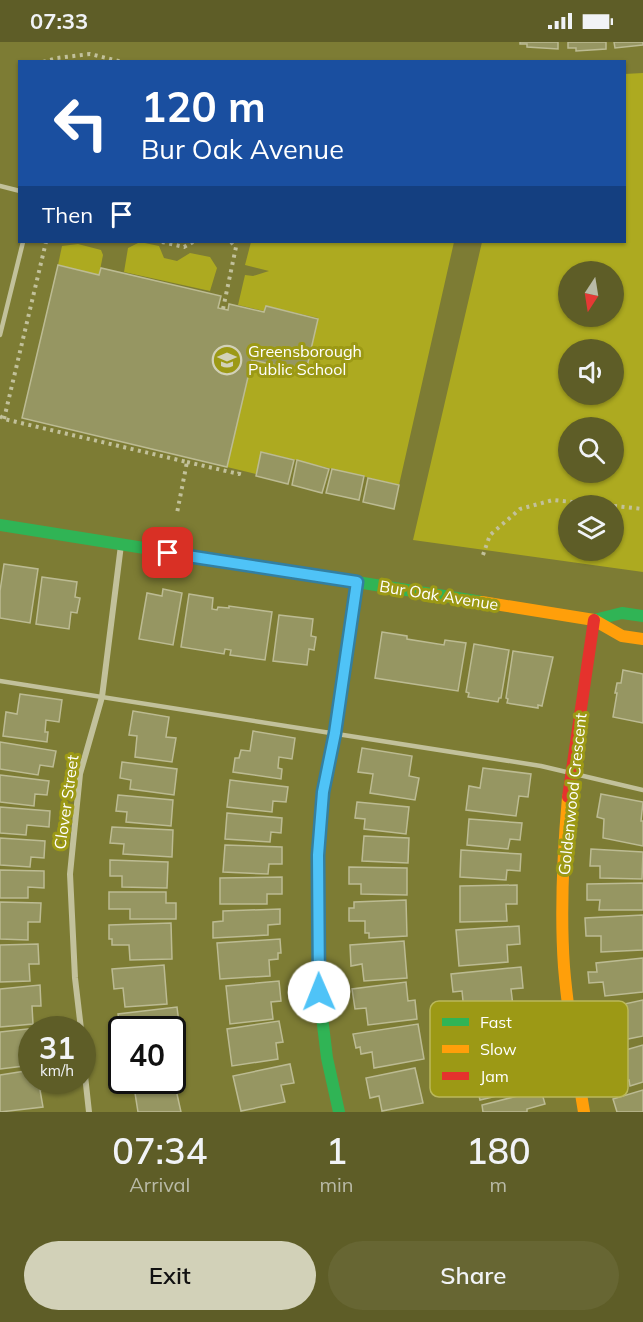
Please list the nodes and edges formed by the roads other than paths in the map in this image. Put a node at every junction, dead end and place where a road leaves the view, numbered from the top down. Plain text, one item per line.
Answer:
1 (0, 186) edge
2 (18, 190) edge
3 (23, 243) edge
4 (0, 335) edge
5 (0, 525) edge
6 (121, 545) junction
7 (357, 582) junction
8 (643, 616) edge
9 (594, 620) junction
10 (643, 639) edge
11 (0, 681) edge
12 (102, 697) junction
13 (335, 733) junction
14 (571, 774) junction
15 (643, 790) edge
16 (568, 1001) edge
17 (79, 1016) edge
18 (87, 1094) edge
19 (582, 1097) edge
20 (89, 1112) edge
21 (339, 1112) edge
22 (584, 1112) edge

1 - 2 lane
3 - 4 lane
5 - 6 street, Bur Oak Avenue
6 - 7 street, Bur Oak Avenue
6 - 12 street, Clover Street
7 - 9 street, Bur Oak Avenue
7 - 13 street
8 - 9 street, Bur Oak Avenue
9 - 10 street, Bur Oak Avenue
9 - 14 street, Goldenwood Crescent
11 - 12 lane
12 - 13 lane
12 - 17 street, Clover Street
13 - 14 lane
13 - 21 street
14 - 15 lane
14 - 16 street, Goldenwood Crescent
18 - 20 street
19 - 22 street, Goldenwood Crescent

